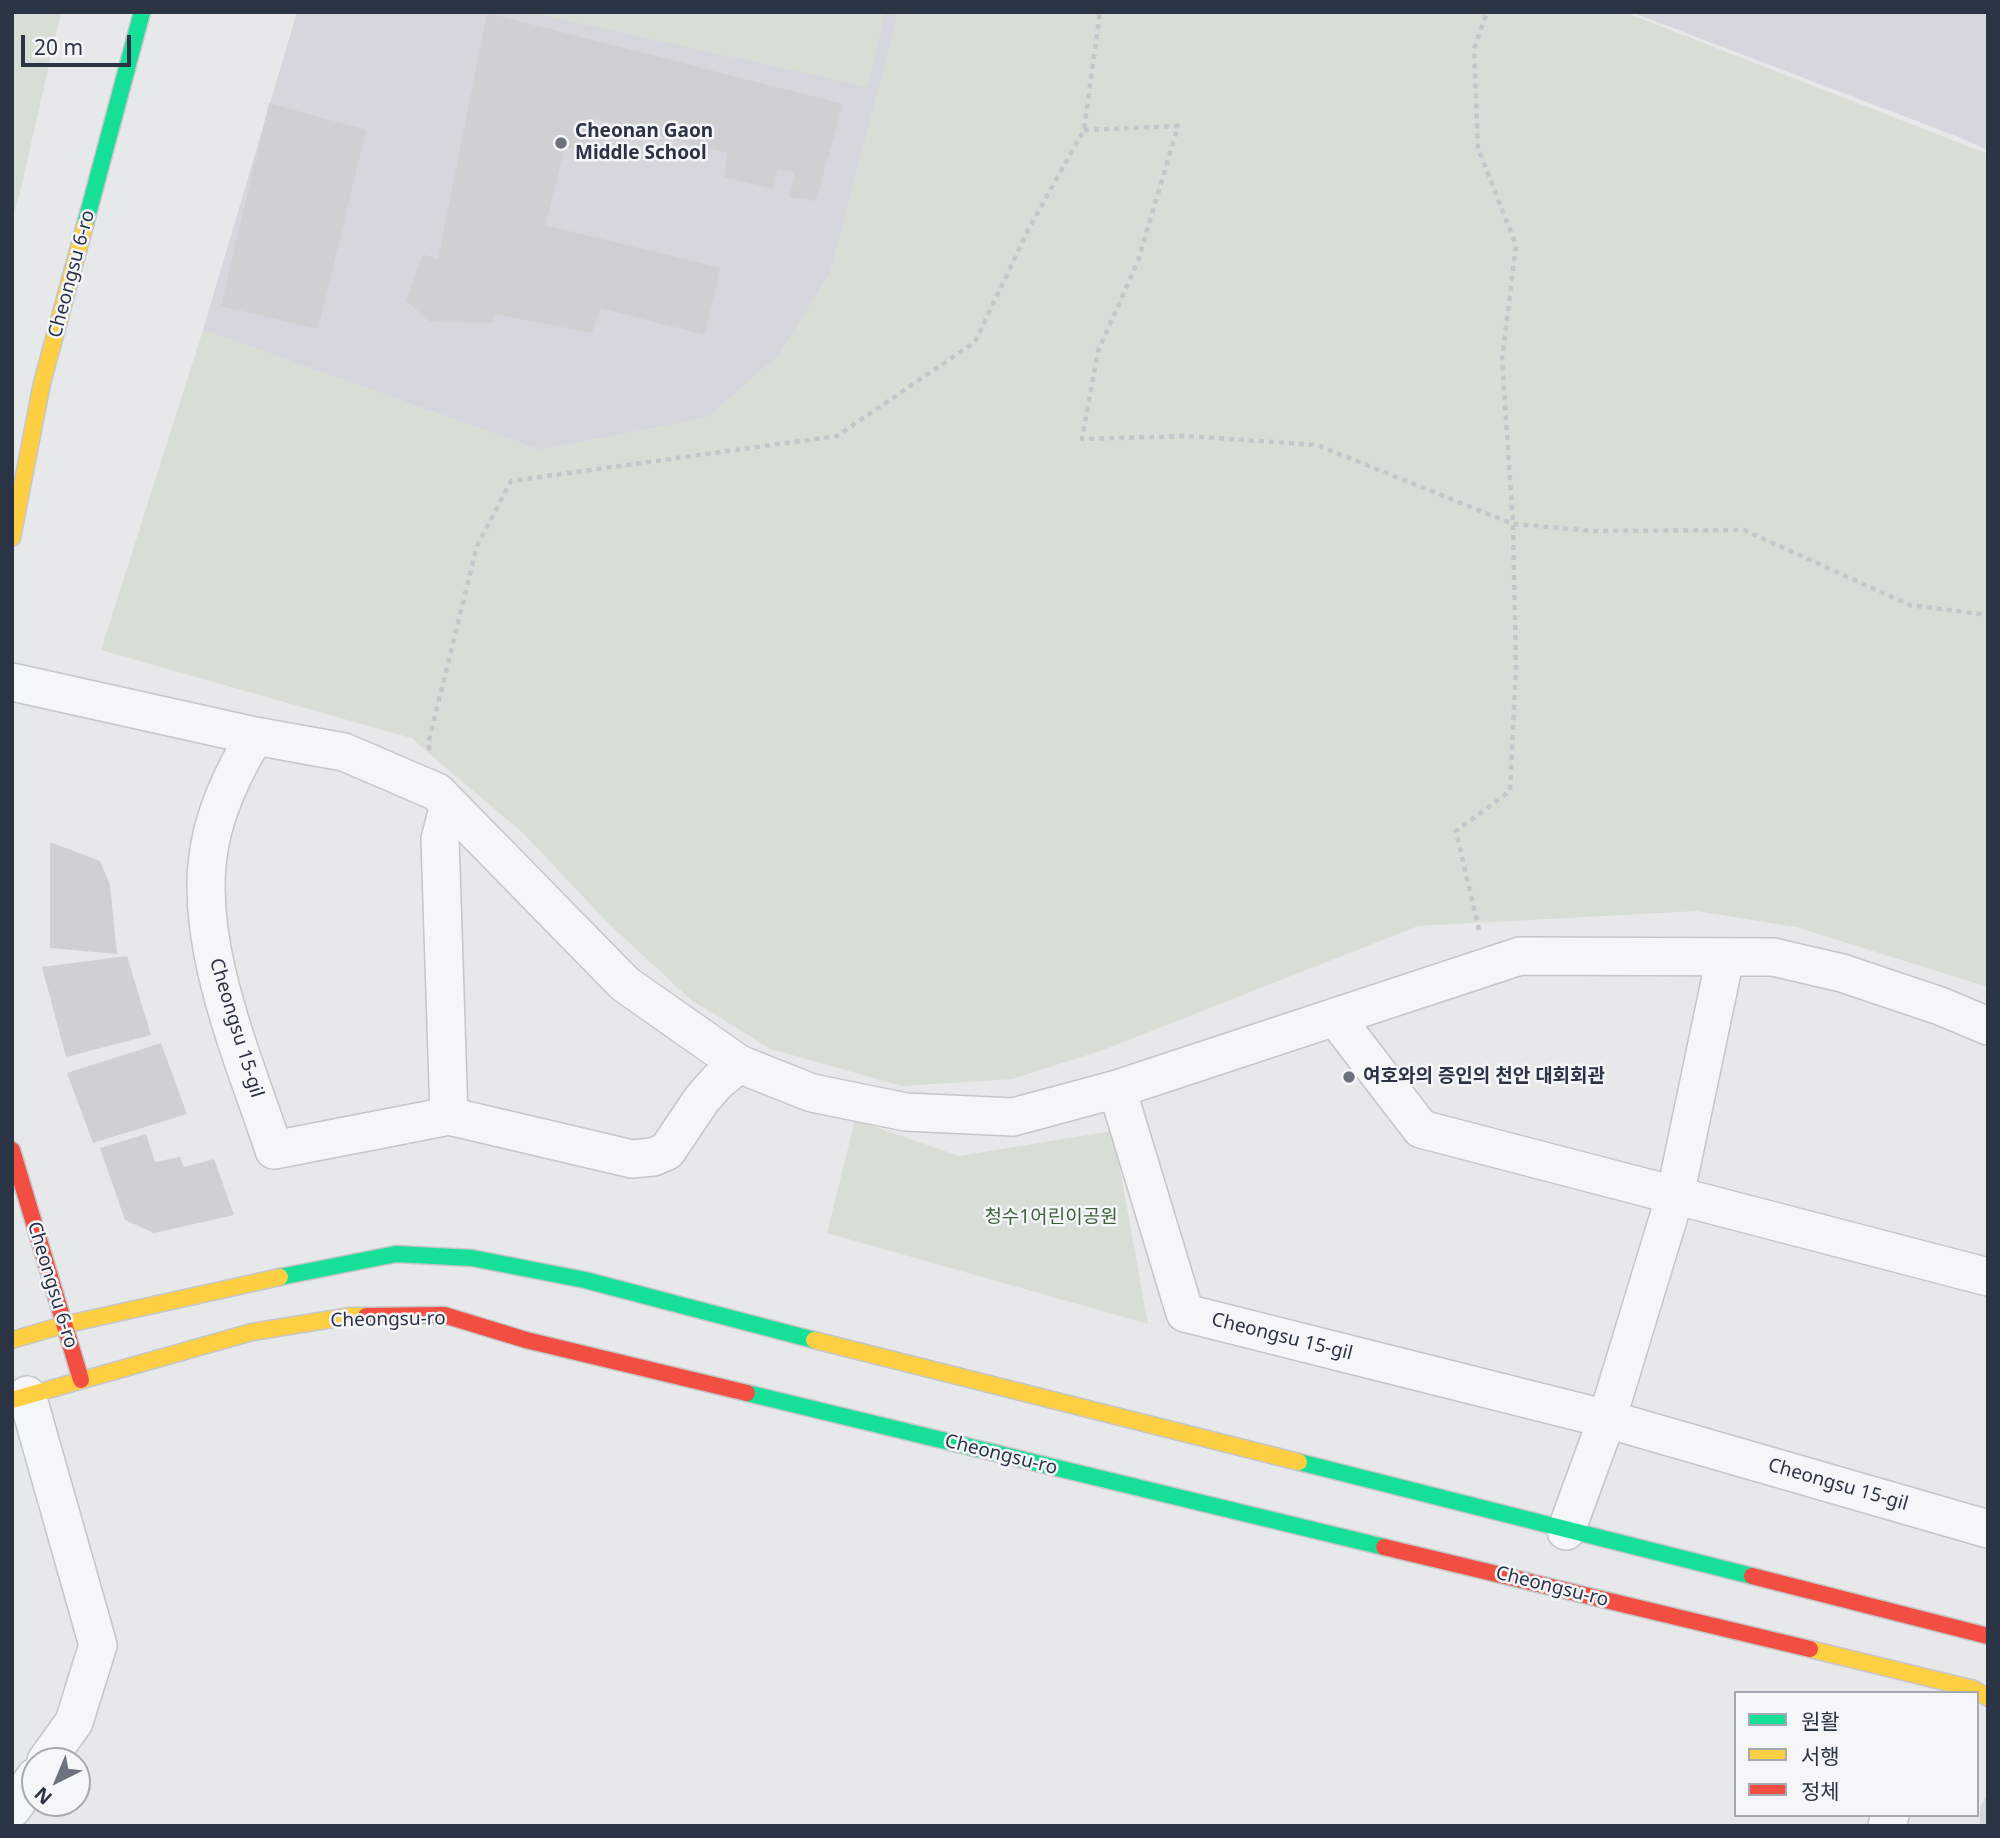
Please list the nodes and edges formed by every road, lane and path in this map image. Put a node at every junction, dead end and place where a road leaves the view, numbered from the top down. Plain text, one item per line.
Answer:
1 (142, 12) edge
2 (1100, 12) edge
3 (1487, 12) edge
4 (1084, 130) junction
5 (1513, 524) junction
6 (12, 538) edge
7 (1988, 615) edge
8 (12, 682) edge
9 (255, 736) junction
10 (449, 805) junction
11 (1481, 940) dead end
12 (1725, 958) junction
13 (1335, 1017) junction
14 (1988, 1026) edge
15 (739, 1064) junction
16 (1117, 1089) junction
17 (449, 1116) junction
18 (12, 1150) edge
19 (1675, 1196) junction
20 (1988, 1277) edge
21 (63, 1325) junction
22 (12, 1339) edge
23 (81, 1380) junction
24 (21, 1393) edge
25 (1607, 1419) junction
26 (47, 1463) junction
27 (1988, 1529) edge
28 (1566, 1531) junction
29 (1988, 1636) edge
30 (1927, 1685) edge
31 (1976, 1691) edge
32 (56, 1747) edge

1 - 6 street, Cheongsu 6-ro
2 - 4 path
3 - 5 path
4 - 5 path
4 - 10 path
5 - 7 path
5 - 11 path
8 - 9 street
9 - 10 street
9 - 17 street, Cheongsu 15-gil
10 - 15 street
10 - 17 street
12 - 13 street
12 - 14 street
12 - 19 street
13 - 16 street
13 - 19 street
15 - 16 street
15 - 17 street, Cheongsu 15-gil
16 - 25 street, Cheongsu 15-gil
18 - 21 street, Cheongsu 6-ro
19 - 20 street
19 - 25 street
21 - 22 street
21 - 23 street, Cheongsu 6-ro
21 - 28 street
23 - 24 street, Cheongsu-ro
23 - 26 street
23 - 30 street, Cheongsu-ro
24 - 26 street
25 - 27 street, Cheongsu 15-gil
25 - 28 street
26 - 32 street
28 - 29 street
30 - 31 street, Cheongsu-ro

